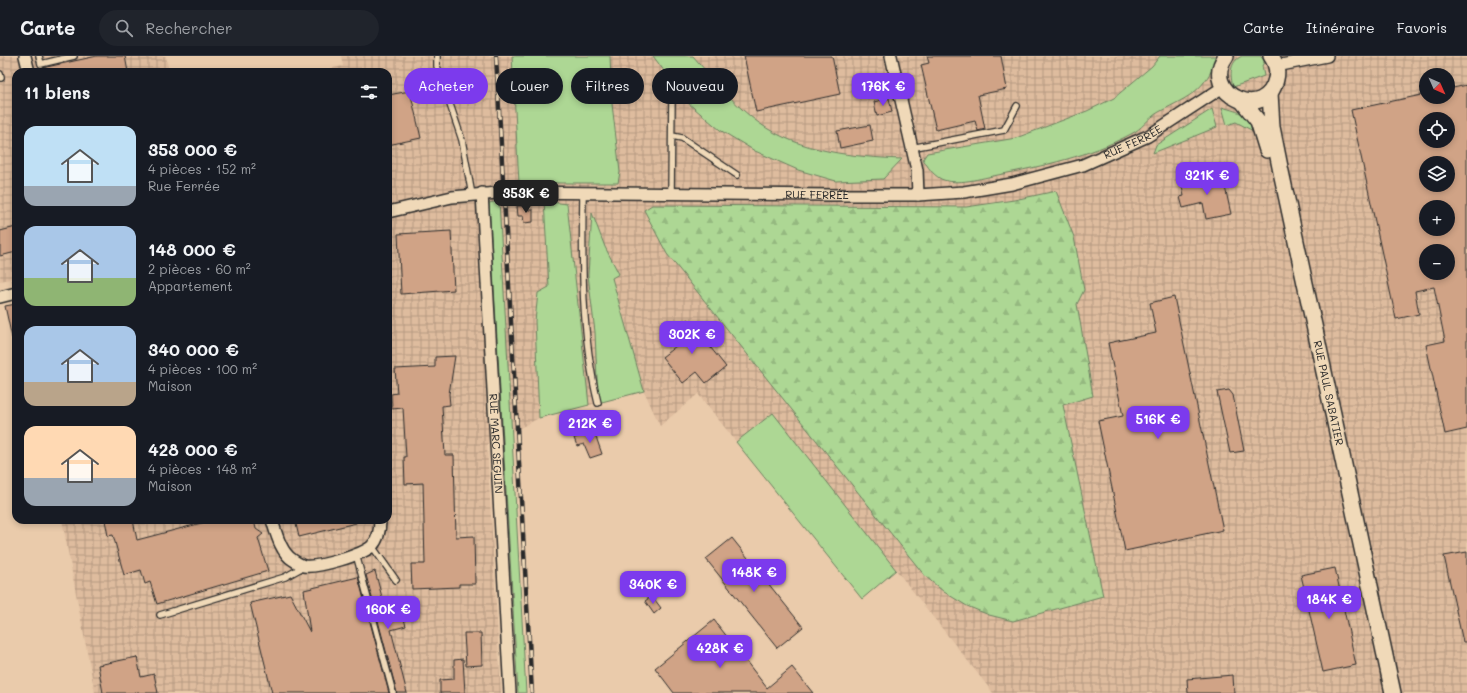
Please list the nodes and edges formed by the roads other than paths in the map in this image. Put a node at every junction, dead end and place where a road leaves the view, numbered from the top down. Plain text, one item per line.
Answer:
1 (25, 56) edge
2 (39, 56) edge
3 (74, 56) edge
4 (437, 56) edge
5 (892, 56) edge
6 (1226, 56) edge
7 (1327, 56) edge
8 (1274, 61) edge
9 (28, 68) edge
10 (1223, 87) junction
11 (1270, 93) junction
12 (1243, 102) junction
13 (672, 104) edge
14 (1017, 106) dead end
15 (672, 136) junction
16 (911, 148) junction
17 (737, 175) dead end
18 (584, 193) junction
19 (477, 194) junction
20 (671, 194) junction
21 (918, 195) junction
22 (392, 211) edge
23 (12, 294) edge
24 (0, 297) edge
25 (598, 403) dead end
26 (273, 524) edge
27 (380, 524) edge
28 (372, 546) junction
29 (356, 554) junction
30 (305, 566) junction
31 (396, 580) dead end
32 (160, 615) dead end
33 (393, 693) edge
34 (510, 693) edge
35 (1383, 693) edge
36 (1393, 693) edge

1 - 9 street
2 - 3 lane
4 - 19 lane
5 - 16 street
6 - 10 main road
7 - 8 street
8 - 11 main road
10 - 12 main road, RUE PAUL SABATIER
10 - 21 street, RUE FERRÉE
11 - 12 main road
11 - 36 main road, RUE PAUL SABATIER
12 - 35 main road, RUE PAUL SABATIER
13 - 15 lane
14 - 16 lane
15 - 17 lane
15 - 20 lane
16 - 21 street
18 - 19 street, RUE FERRÉE
18 - 20 street, RUE FERRÉE
18 - 25 lane
19 - 22 street, RUE FERRÉE
19 - 34 street, RUE MARC SEGUIN
20 - 21 street, RUE FERRÉE
23 - 24 street
26 - 30 street
27 - 28 street
28 - 29 street
28 - 31 lane
29 - 30 street
29 - 33 lane
30 - 32 lane

